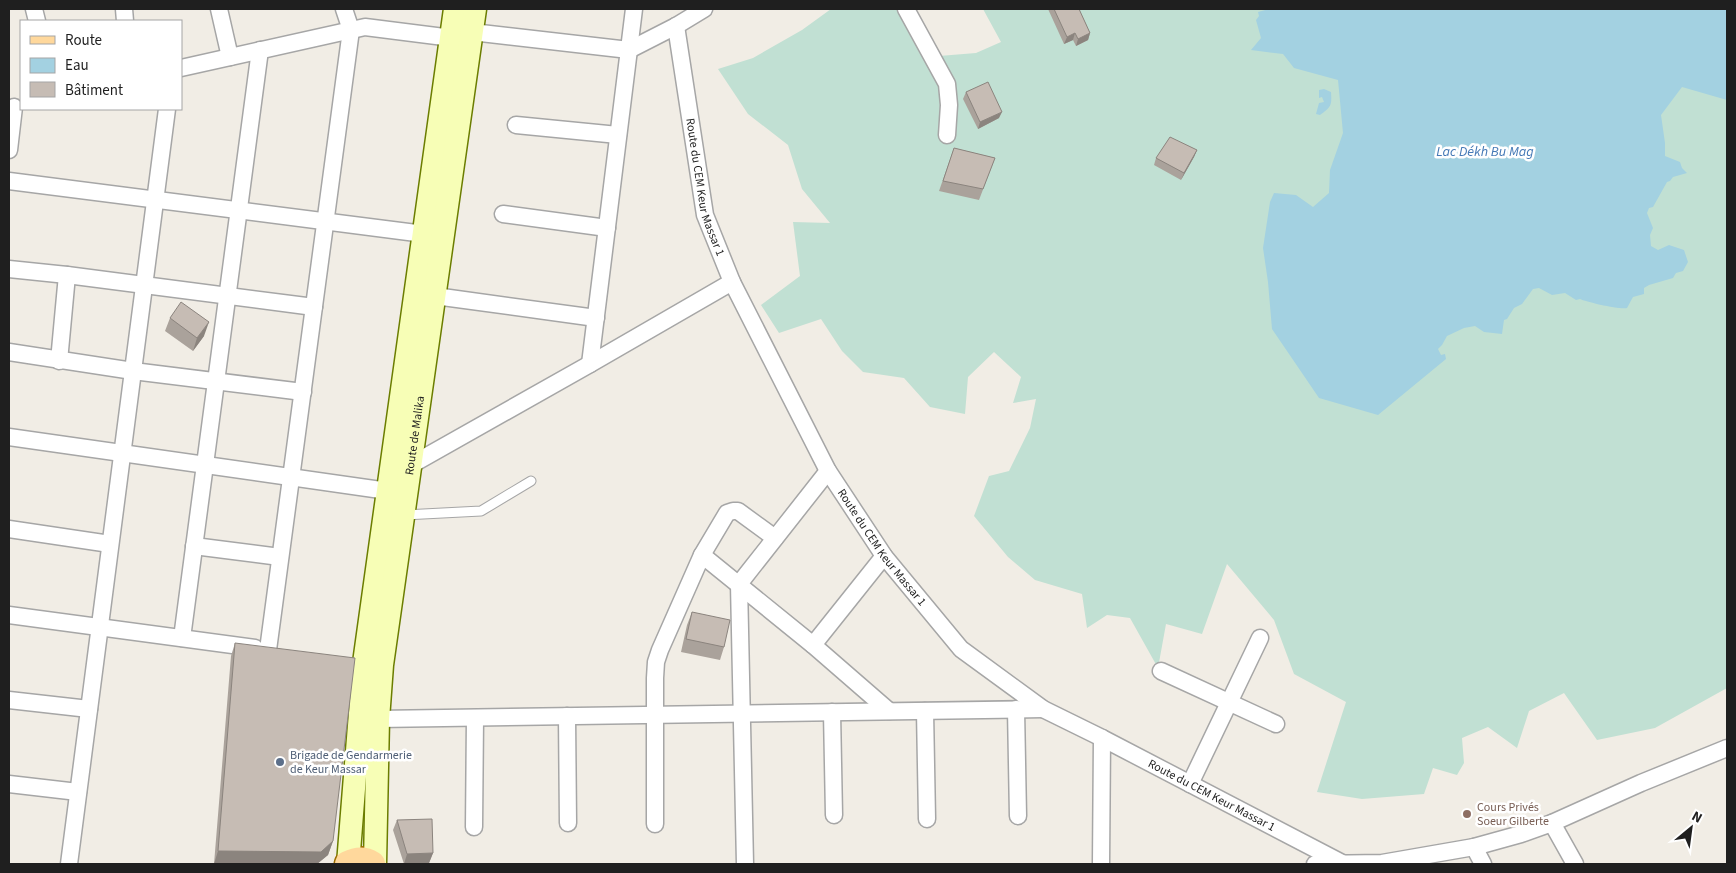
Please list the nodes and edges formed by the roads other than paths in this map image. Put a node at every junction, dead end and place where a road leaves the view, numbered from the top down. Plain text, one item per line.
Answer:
1 (219, 9) edge
2 (344, 9) edge
3 (456, 9) edge
4 (475, 9) edge
5 (634, 9) edge
6 (704, 9) edge
7 (906, 9) edge
8 (676, 26) junction
9 (351, 30) junction
10 (462, 35) junction
11 (260, 50) junction
12 (629, 50) junction
13 (230, 57) junction
14 (182, 68) edge
15 (15, 107) edge
16 (167, 110) edge
17 (516, 125) dead end
18 (618, 135) junction
19 (947, 135) dead end
20 (9, 150) edge
21 (9, 182) edge
22 (155, 199) junction
23 (239, 211) junction
24 (504, 214) dead end
25 (326, 221) junction
26 (607, 228) junction
27 (424, 234) junction
28 (9, 269) edge
29 (67, 275) junction
30 (732, 282) junction
31 (144, 285) junction
32 (227, 296) junction
33 (435, 296) junction
34 (314, 307) junction
35 (596, 318) junction
36 (9, 352) edge
37 (59, 360) junction
38 (590, 364) junction
39 (133, 371) junction
40 (216, 381) junction
41 (303, 392) junction
42 (9, 437) edge
43 (122, 453) junction
44 (205, 465) junction
45 (411, 465) junction
46 (828, 471) junction
47 (291, 478) junction
48 (531, 481) dead end
49 (388, 492) junction
50 (404, 515) junction
51 (9, 529) edge
52 (775, 538) junction
53 (110, 544) junction
54 (194, 546) junction
55 (702, 555) junction
56 (884, 556) junction
57 (280, 557) junction
58 (739, 584) junction
59 (9, 615) edge
60 (100, 627) junction
61 (182, 638) junction
62 (1260, 638) dead end
63 (813, 646) junction
64 (268, 650) junction
65 (287, 652) edge
66 (1161, 671) dead end
67 (9, 700) edge
68 (1229, 703) junction
69 (89, 709) junction
70 (1016, 709) junction
71 (1043, 709) junction
72 (889, 711) junction
73 (925, 711) junction
74 (832, 712) junction
75 (742, 714) junction
76 (654, 715) junction
77 (567, 716) junction
78 (475, 718) junction
79 (378, 719) junction
80 (1276, 724) dead end
81 (1102, 738) junction
82 (1727, 748) edge
83 (9, 784) edge
84 (1190, 784) junction
85 (78, 792) junction
86 (834, 815) dead end
87 (1018, 816) dead end
88 (928, 819) dead end
89 (1552, 822) junction
90 (568, 823) dead end
91 (654, 824) dead end
92 (474, 827) dead end
93 (1474, 847) junction
94 (1382, 863) edge
95 (69, 864) edge
96 (361, 864) edge
97 (745, 864) edge
98 (1100, 864) edge
99 (1315, 864) edge
100 (1344, 864) edge
101 (1483, 864) edge
102 (1575, 864) edge

1 - 13 street
2 - 9 street
3 - 10 main road, Route de Malika
4 - 10 main road, Route de Malika
5 - 12 street
6 - 8 street
7 - 19 street
8 - 12 street
8 - 30 street, Route du CEM Keur Massar 1
9 - 10 street
9 - 11 street
9 - 25 street
10 - 12 street
10 - 27 main road, Route de Malika
10 - 33 main road, Route de Malika
11 - 13 street
11 - 23 street
12 - 18 street
13 - 14 street
15 - 20 street
16 - 22 street
17 - 18 street
18 - 26 street
21 - 22 street
22 - 23 street
22 - 31 street
23 - 25 street
23 - 32 street
24 - 26 street
25 - 27 street
25 - 34 street
26 - 35 street
27 - 49 main road, Route de Malika
28 - 29 street
29 - 31 street
29 - 37 street
30 - 38 street
30 - 46 street, Route du CEM Keur Massar 1
31 - 32 street
31 - 39 street
32 - 34 street
32 - 40 street
33 - 35 street
33 - 45 main road, Route de Malika
34 - 41 street
35 - 38 street
36 - 37 street
37 - 39 street
38 - 45 street
39 - 40 street
39 - 43 street
40 - 41 street
40 - 44 street
41 - 47 street
42 - 43 street
43 - 44 street
43 - 53 street
44 - 47 street
44 - 54 street
45 - 50 main road, Route de Malika
46 - 52 street
46 - 56 street, Route du CEM Keur Massar 1
47 - 49 street
47 - 57 street
48 - 50 lane
49 - 96 main road, Route de Malika
50 - 79 main road, Route de Malika
51 - 53 street
52 - 55 street
52 - 58 street
53 - 60 street
54 - 57 street
54 - 61 street
55 - 58 street
55 - 76 street
56 - 63 street
56 - 71 street, Route du CEM Keur Massar 1
57 - 64 street
58 - 63 street
58 - 75 street
59 - 60 street
60 - 61 street
60 - 69 street
61 - 64 street
62 - 68 street
63 - 72 street
64 - 65 street
66 - 68 street
67 - 69 street
68 - 80 street
68 - 84 street
69 - 85 street
70 - 71 street
70 - 73 street
70 - 87 street
71 - 81 street, Route du CEM Keur Massar 1
72 - 73 street
72 - 74 street
73 - 88 street
74 - 75 street
74 - 86 street
75 - 76 street
75 - 97 street
76 - 77 street
76 - 91 street
77 - 78 street
77 - 90 street
78 - 79 street
78 - 92 street
79 - 96 main road, Route de Malika
81 - 84 street, Route du CEM Keur Massar 1
81 - 98 street
82 - 89 street
83 - 85 street
84 - 100 street, Route du CEM Keur Massar 1
85 - 95 street
89 - 93 street
89 - 102 street
93 - 94 street
93 - 101 street
94 - 100 street
99 - 100 street

